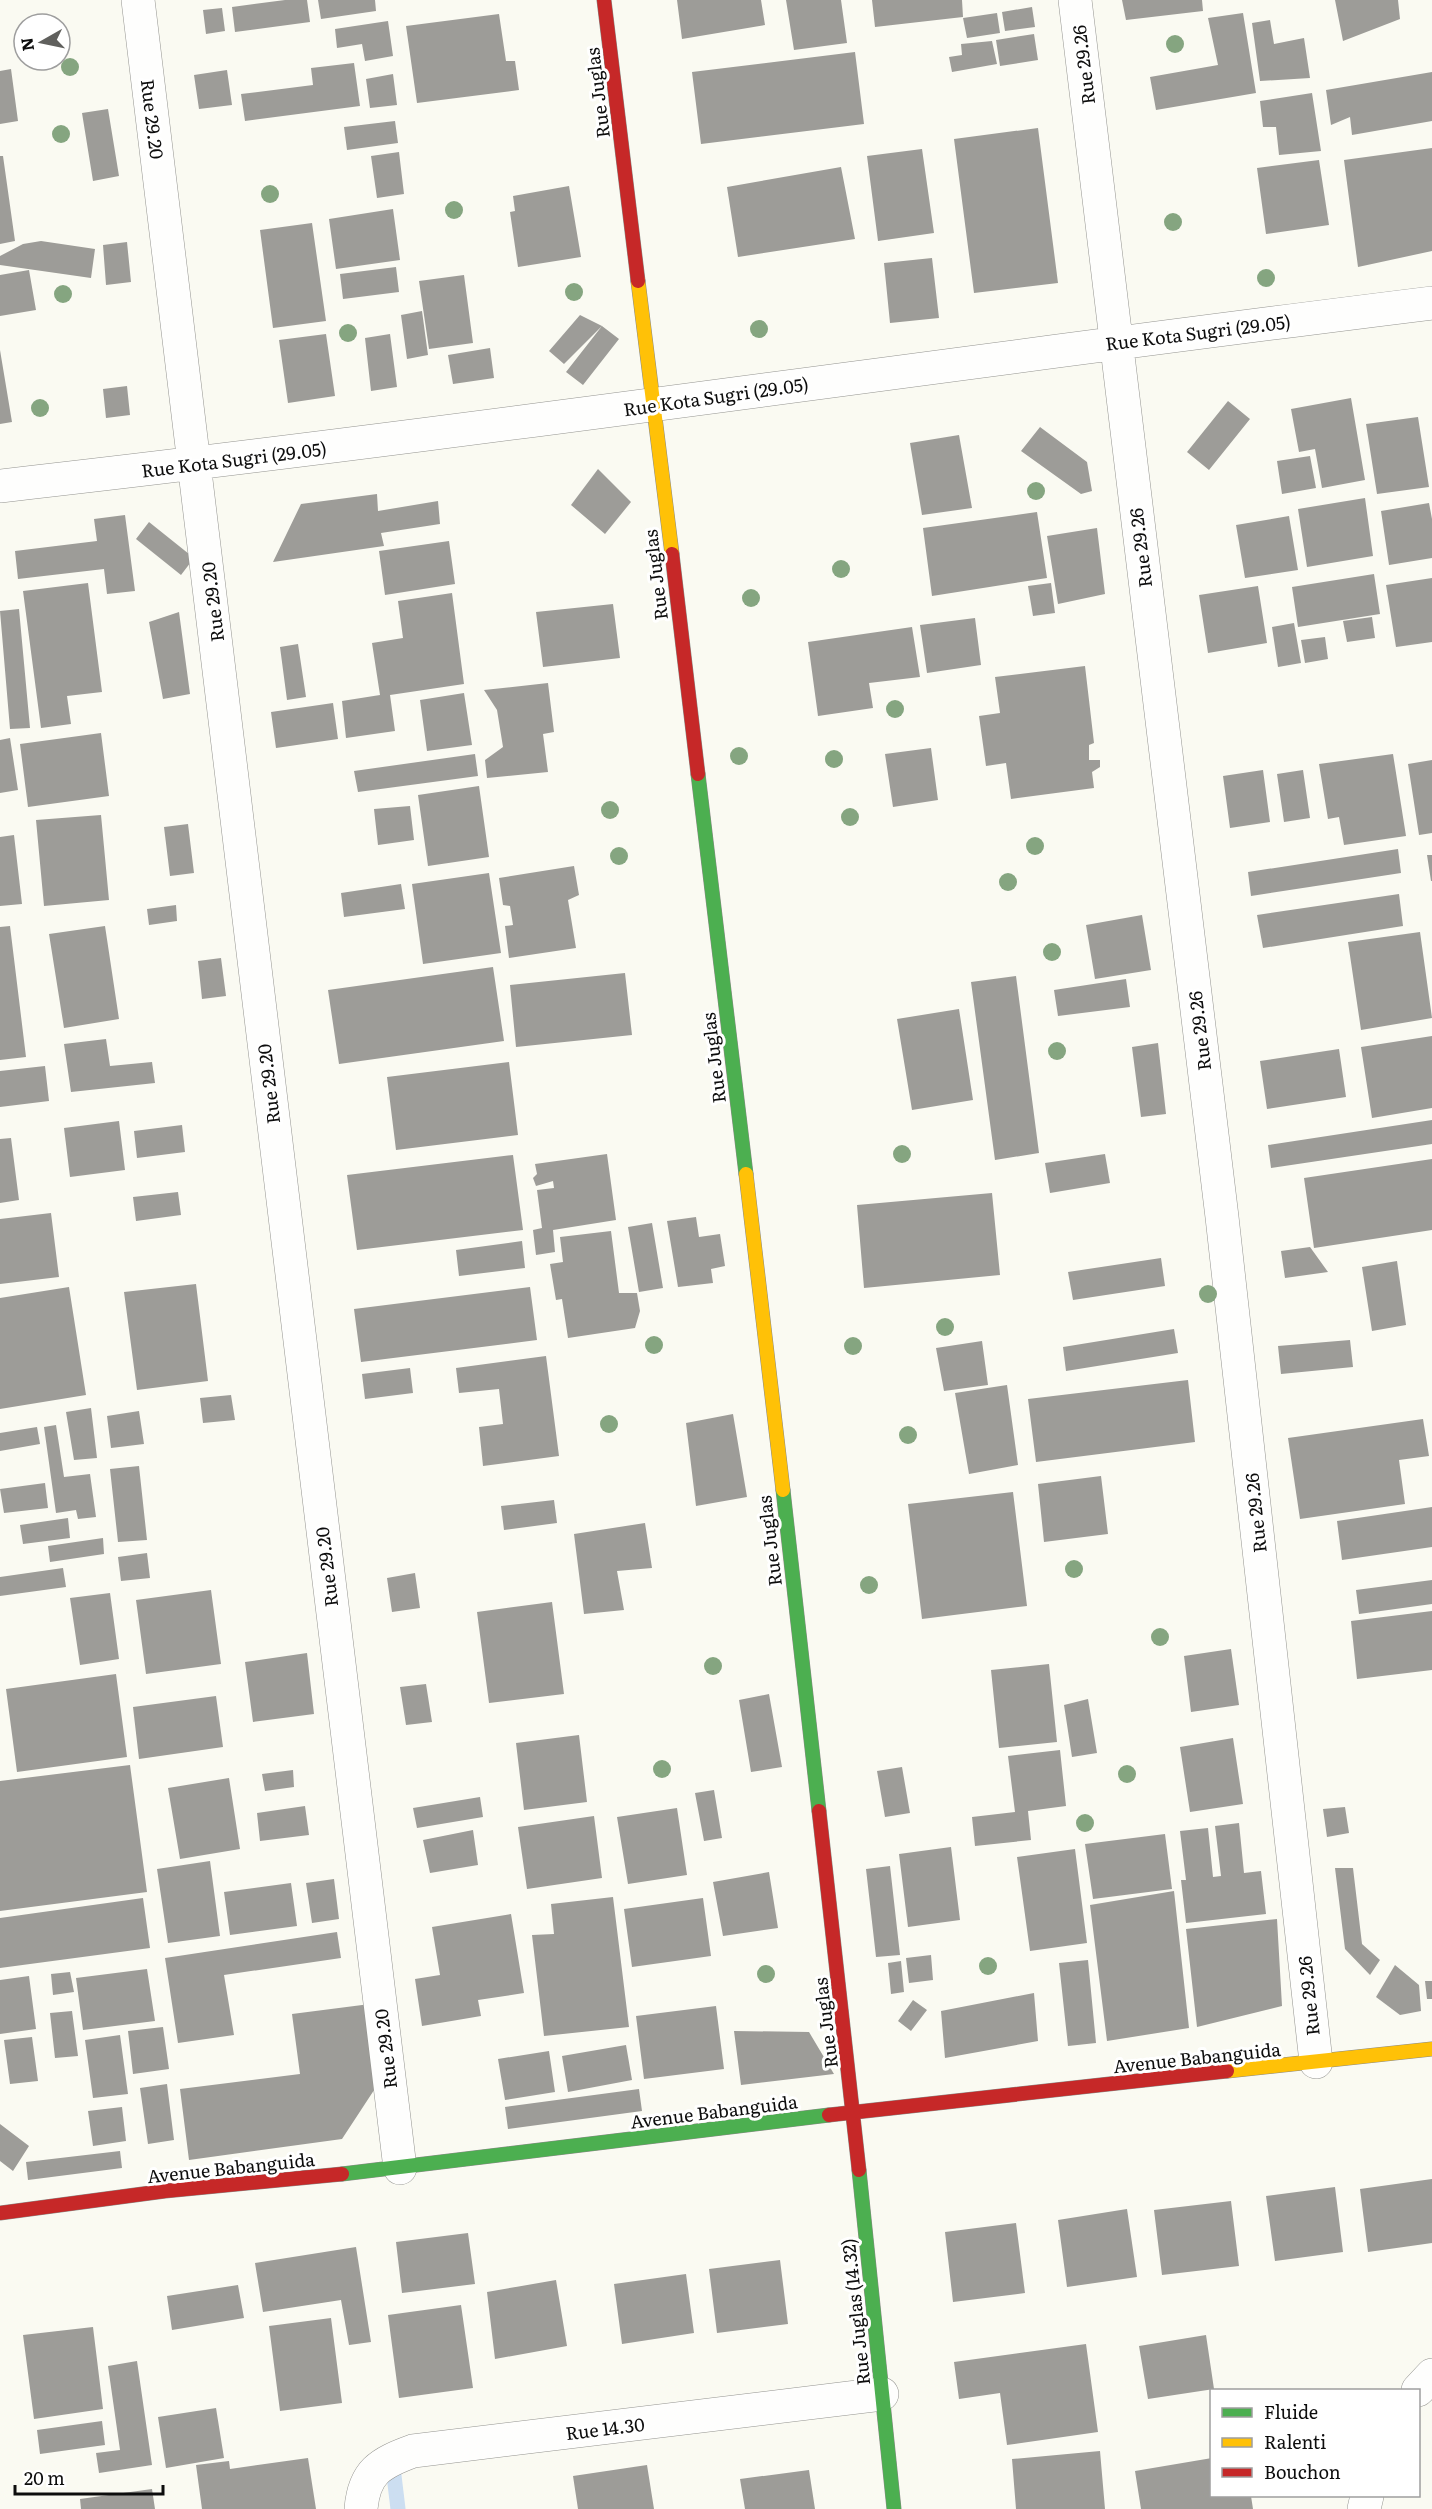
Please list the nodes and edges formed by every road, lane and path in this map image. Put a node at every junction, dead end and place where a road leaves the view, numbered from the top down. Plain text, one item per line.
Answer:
1 (138, 0) edge
2 (604, 0) edge
3 (1076, 0) edge
4 (1432, 303) edge
5 (1115, 342) junction
6 (653, 404) junction
7 (196, 464) junction
8 (0, 486) edge
9 (1432, 2049) edge
10 (1316, 2062) junction
11 (853, 2112) junction
12 (400, 2168) junction
13 (0, 2213) edge
14 (1432, 2375) edge
15 (1420, 2389) edge
16 (882, 2394) junction
17 (361, 2509) edge
18 (894, 2509) edge

1 - 7 street, Rue 29.20
2 - 6 street, Rue Juglas
3 - 5 street, Rue 29.26
4 - 5 street, Rue Kota Sugri (29.05)
5 - 6 street, Rue Kota Sugri (29.05)
5 - 10 street, Rue 29.26
6 - 7 street, Rue Kota Sugri (29.05)
6 - 11 street, Rue Juglas
7 - 8 street, Rue Kota Sugri (29.05)
7 - 12 street, Rue 29.20
9 - 10 street, Avenue Babanguida
10 - 11 street, Avenue Babanguida
11 - 12 street, Avenue Babanguida
11 - 16 street, Rue Juglas (14.32)
12 - 13 street, Avenue Babanguida
14 - 15 street
16 - 17 street, Rue 14.30
16 - 18 street, Rue Juglas (14.32)

